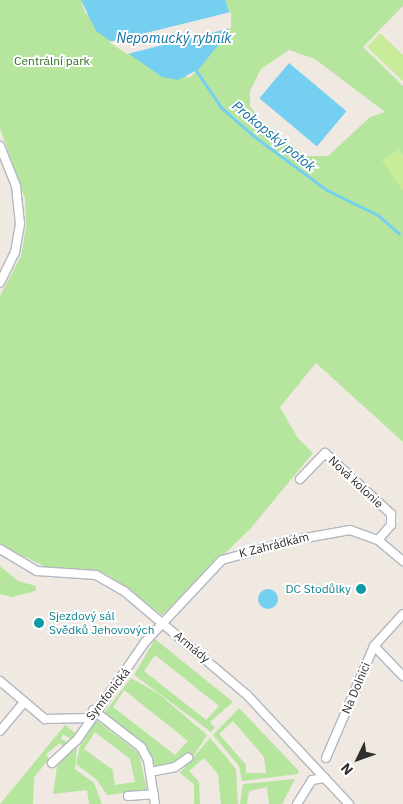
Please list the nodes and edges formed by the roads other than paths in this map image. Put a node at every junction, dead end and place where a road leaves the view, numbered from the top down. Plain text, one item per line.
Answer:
1 (0, 146) edge
2 (0, 283) edge
3 (300, 479) dead end
4 (378, 540) junction
5 (0, 549) edge
6 (403, 561) edge
7 (403, 614) edge
8 (162, 622) junction
9 (374, 646) junction
10 (403, 676) edge
11 (0, 681) edge
12 (24, 702) junction
13 (93, 710) junction
14 (88, 718) junction
15 (0, 731) edge
16 (188, 758) dead end
17 (326, 758) dead end
18 (52, 763) dead end
19 (150, 772) junction
20 (326, 778) junction
21 (154, 794) junction
22 (128, 796) dead end
23 (156, 804) edge
24 (298, 804) edge
25 (350, 804) edge

1 - 2 street
3 - 4 street, Nová kolonie
4 - 6 street, K Zahrádkám
4 - 8 street, K Zahrádkám
5 - 8 street, Armády
7 - 9 street, Na Dolnici
8 - 13 street, Symfonická
8 - 20 street, Armády
9 - 10 street, Na Dolnici
9 - 17 street, Na Dolnici
11 - 12 street
12 - 14 street
12 - 15 street
13 - 14 street, Symfonická
13 - 19 street
14 - 18 street, Symfonická
16 - 19 street
19 - 21 street
20 - 24 street
20 - 25 street, Armády
21 - 22 street
21 - 23 street

